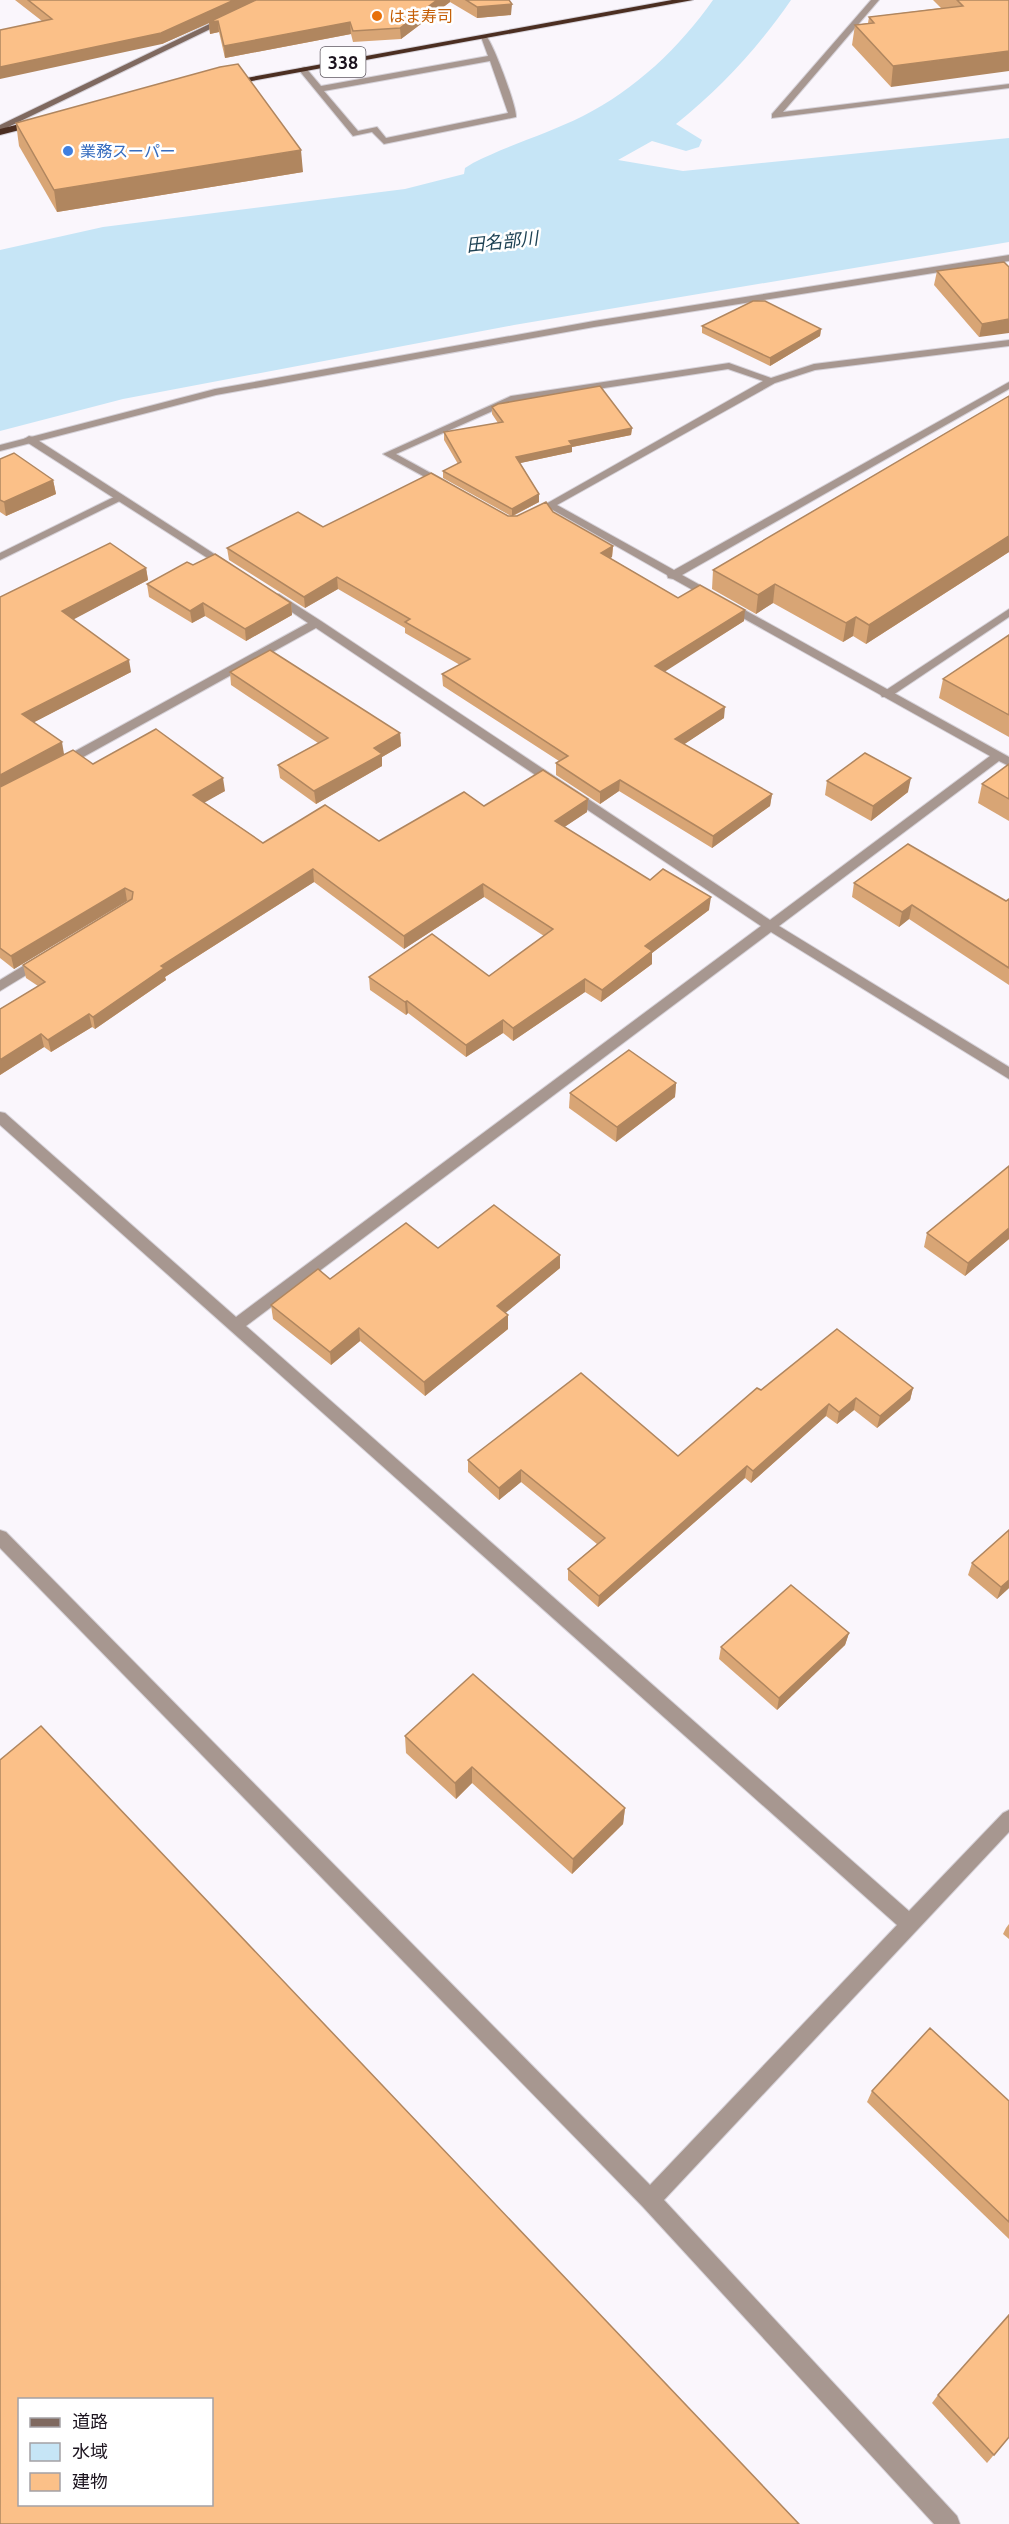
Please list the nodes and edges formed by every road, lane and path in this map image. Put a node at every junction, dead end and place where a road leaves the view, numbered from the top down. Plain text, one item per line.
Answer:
1 (688, 0) edge
2 (876, 0) edge
3 (234, 16) edge
4 (485, 37) junction
5 (493, 58) junction
6 (302, 69) junction
7 (211, 86) edge
8 (1009, 86) edge
9 (319, 89) junction
10 (46, 120) edge
11 (0, 130) edge
12 (1009, 258) edge
13 (1009, 343) edge
14 (771, 381) junction
15 (1009, 385) edge
16 (29, 439) junction
17 (0, 448) edge
18 (450, 488) edge
19 (120, 497) junction
20 (0, 557) edge
21 (238, 573) edge
22 (672, 576) junction
23 (268, 591) edge
24 (1009, 612) edge
25 (317, 623) junction
26 (886, 694) junction
27 (1004, 759) edge
28 (51, 769) edge
29 (770, 926) junction
30 (49, 955) edge
31 (0, 986) edge
32 (1009, 1074) edge
33 (0, 1118) edge
34 (234, 1326) junction
35 (0, 1537) edge
36 (1009, 1819) edge
37 (910, 1924) junction
38 (650, 2200) junction
39 (949, 2524) edge

1 - 4 highway, 338
2 - 8 street
3 - 11 street
4 - 5 street
4 - 6 highway, 338
5 - 9 street
5 - 9 street
6 - 7 highway, 338
6 - 9 street
10 - 11 highway
12 - 16 street
13 - 14 street
14 - 18 street
14 - 22 street
15 - 22 street
16 - 17 street
16 - 19 street
19 - 20 street
19 - 21 street
22 - 26 street
23 - 25 street
24 - 26 street
25 - 28 street
25 - 29 street
26 - 27 street
27 - 29 street
29 - 32 street
29 - 34 street
30 - 31 street
33 - 34 street
34 - 37 street
35 - 38 street
36 - 37 street
37 - 38 street
38 - 39 street

